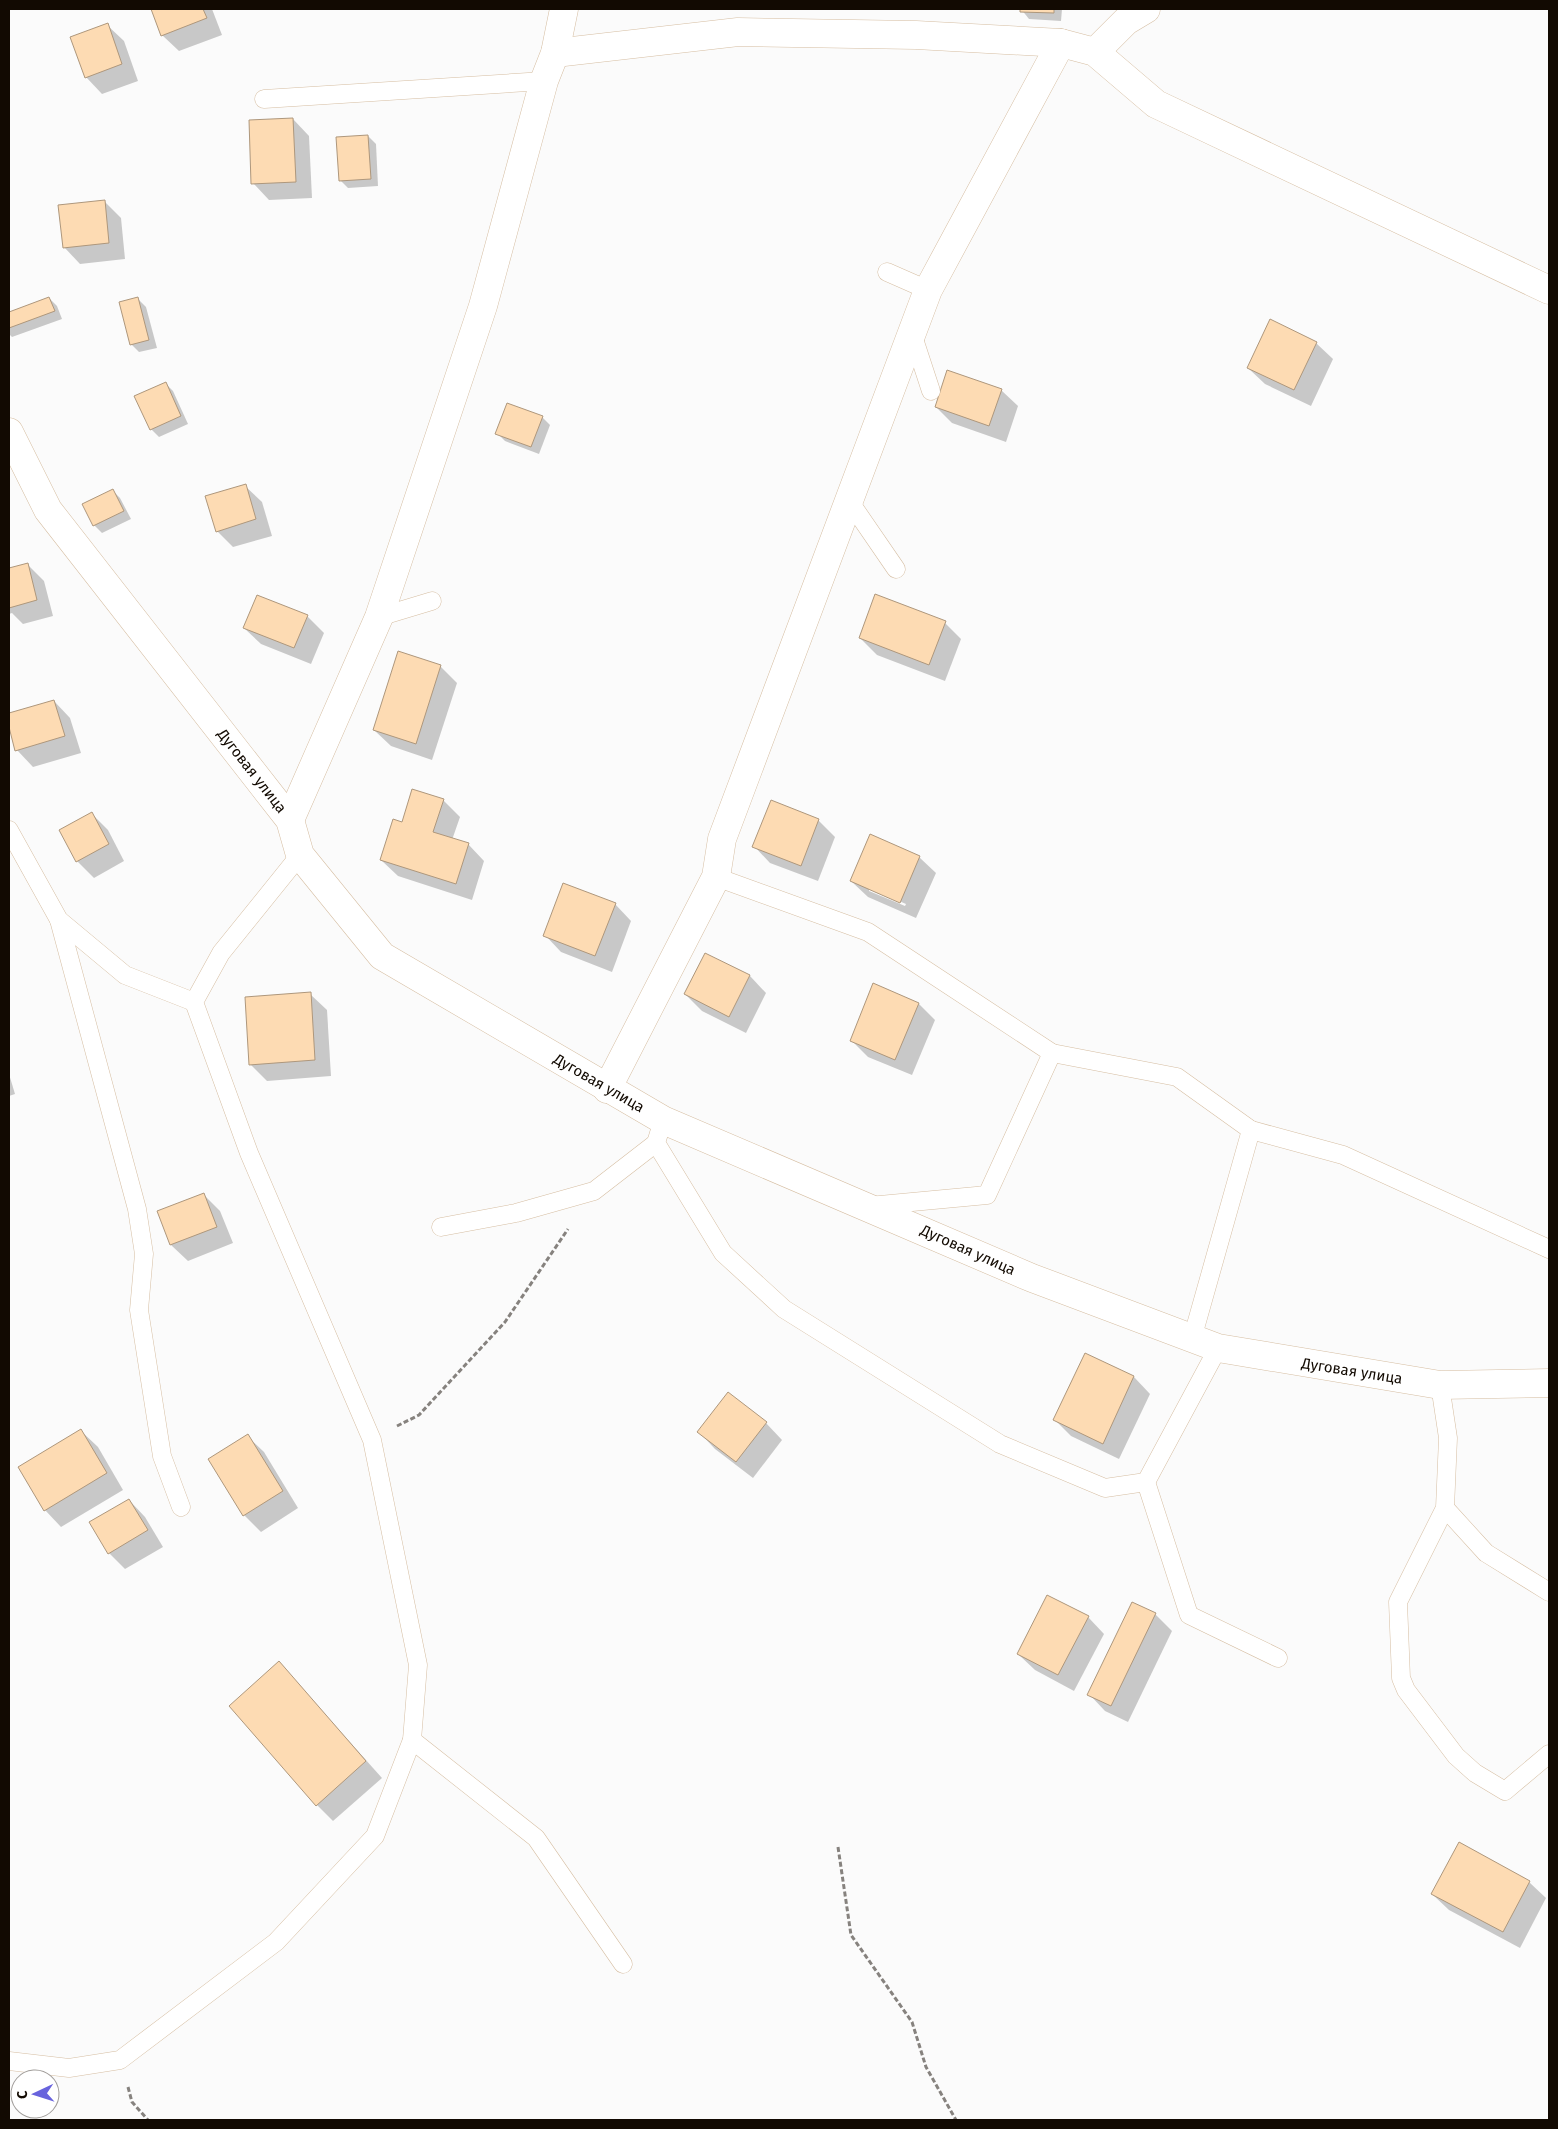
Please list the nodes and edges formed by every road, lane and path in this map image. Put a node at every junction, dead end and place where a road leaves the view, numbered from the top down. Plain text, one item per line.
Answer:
1 (564, 9) edge
2 (1146, 9) edge
3 (1061, 43) junction
4 (1095, 52) junction
5 (555, 53) junction
6 (544, 82) junction
7 (264, 99) dead end
8 (887, 272) dead end
9 (928, 290) junction
10 (1549, 290) edge
11 (913, 336) junction
12 (931, 391) dead end
13 (9, 432) edge
14 (850, 502) junction
15 (896, 569) dead end
16 (432, 601) dead end
17 (379, 616) junction
18 (290, 820) junction
19 (9, 830) edge
20 (300, 855) junction
21 (716, 877) junction
22 (59, 920) junction
23 (194, 1002) junction
24 (1052, 1053) junction
25 (607, 1089) junction
26 (1251, 1130) junction
27 (660, 1132) junction
28 (594, 1191) junction
29 (868, 1206) junction
30 (441, 1227) dead end
31 (1549, 1248) edge
32 (1192, 1339) junction
33 (1218, 1348) junction
34 (1549, 1383) edge
35 (1440, 1385) junction
36 (372, 1440) junction
37 (1146, 1482) junction
38 (181, 1507) dead end
39 (1445, 1508) junction
40 (1549, 1592) edge
41 (1278, 1658) dead end
42 (412, 1740) junction
43 (1549, 1754) edge
44 (838, 1848) dead end
45 (623, 1964) dead end
46 (120, 2060) junction
47 (9, 2061) edge
48 (148, 2120) edge
49 (956, 2120) edge

1 - 5 street
2 - 4 street
3 - 4 street
3 - 5 street
3 - 9 street
4 - 10 street
5 - 6 street
6 - 7 lane
6 - 17 street
8 - 9 lane
9 - 11 street
11 - 12 lane
11 - 14 street
13 - 18 street, Дуговая улица
14 - 15 lane
14 - 21 street
16 - 17 lane
17 - 18 street
18 - 20 street, Дуговая улица
19 - 22 lane
20 - 23 lane
20 - 25 street, Дуговая улица
21 - 24 lane
21 - 25 street
22 - 23 lane
22 - 38 lane
23 - 36 lane
24 - 26 lane
24 - 29 lane
25 - 27 street, Дуговая улица
26 - 31 lane
26 - 32 lane
27 - 28 lane
27 - 29 street, Дуговая улица
27 - 37 lane
28 - 30 lane
28 - 36 path
29 - 32 street, Дуговая улица
32 - 33 street, Дуговая улица
33 - 35 street, Дуговая улица
33 - 37 lane
34 - 35 street, Дуговая улица
35 - 39 lane
36 - 42 lane
37 - 41 lane
39 - 40 lane
39 - 43 lane
42 - 45 lane
42 - 46 lane
44 - 49 path
46 - 47 lane
46 - 48 path

